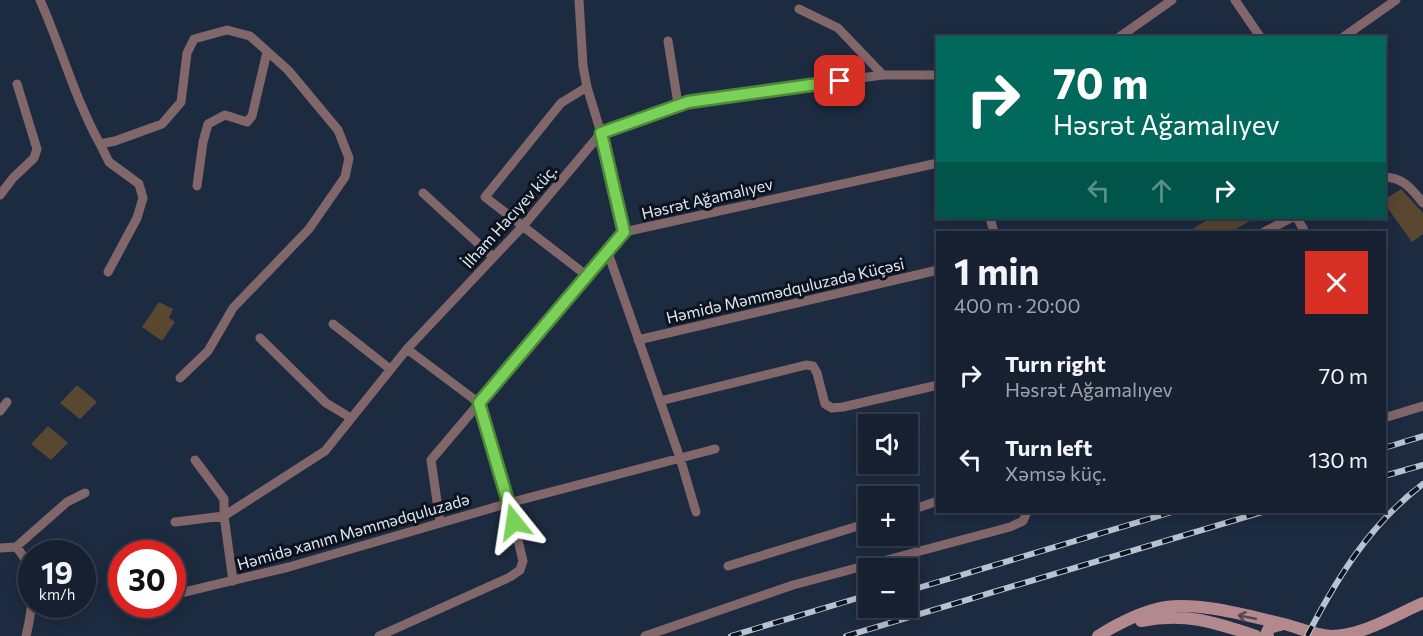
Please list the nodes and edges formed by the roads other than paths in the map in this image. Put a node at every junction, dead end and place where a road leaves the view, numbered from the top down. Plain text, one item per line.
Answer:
1 (40, 0) edge
2 (579, 0) edge
3 (1173, 0) edge
4 (1235, 0) edge
5 (1396, 0) edge
6 (799, 9) dead end
7 (1121, 36) edge
8 (1258, 36) edge
9 (1345, 36) edge
10 (668, 41) dead end
11 (267, 52) junction
12 (883, 75) junction
13 (936, 75) edge
14 (17, 84) dead end
15 (587, 87) junction
16 (678, 104) junction
17 (601, 133) junction
18 (100, 144) junction
19 (936, 163) edge
20 (1386, 177) edge
21 (197, 186) dead end
22 (423, 193) dead end
23 (0, 195) edge
24 (1423, 203) edge
25 (1289, 219) edge
26 (523, 226) junction
27 (1266, 231) edge
28 (624, 232) junction
29 (607, 250) junction
30 (493, 257) junction
31 (936, 270) edge
32 (108, 272) dead end
33 (586, 275) junction
34 (333, 324) dead end
35 (260, 338) dead end
36 (638, 340) junction
37 (407, 349) junction
38 (390, 369) junction
39 (180, 378) dead end
40 (936, 385) edge
41 (660, 401) junction
42 (7, 402) dead end
43 (479, 403) junction
44 (1423, 406) edge
45 (0, 411) edge
46 (1386, 417) edge
47 (351, 418) junction
48 (715, 449) dead end
49 (680, 458) junction
50 (195, 460) dead end
51 (85, 493) dead end
52 (936, 502) edge
53 (509, 503) junction
54 (918, 508) edge
55 (696, 512) dead end
56 (1026, 513) edge
57 (224, 516) junction
58 (175, 522) dead end
59 (440, 522) junction
60 (858, 526) edge
61 (16, 547) junction
62 (0, 548) edge
63 (728, 566) dead end
64 (233, 581) junction
65 (186, 592) edge
66 (1423, 603) edge
67 (1284, 625) junction
68 (1113, 627) junction
69 (26, 636) edge
70 (379, 636) edge
71 (645, 636) edge
72 (1098, 636) edge
73 (1256, 636) edge
74 (1268, 636) edge
75 (1365, 636) edge

1 - 18 street
2 - 15 street
3 - 7 street
4 - 8 street
5 - 9 street
6 - 12 street
10 - 16 street
11 - 18 street
11 - 21 street
11 - 39 street
12 - 13 street, İlham Hacıyev küç.
12 - 16 street, İlham Hacıyev küç.
14 - 23 street
15 - 17 street
15 - 26 street
16 - 17 street, İlham Hacıyev küç.
17 - 26 street, İlham Hacıyev küç.
17 - 28 street
18 - 32 street
19 - 28 street, Həsrət Ağamalıyev
20 - 24 street
22 - 30 street
25 - 27 street
26 - 30 street, İlham Hacıyev küç.
26 - 33 street
28 - 29 street, Həsrət Ağamalıyev
29 - 33 street, Həsrət Ağamalıyev
29 - 36 street
30 - 37 street, İlham Hacıyev küç.
31 - 36 street, Həmidə Məmmədquluzadə Küçəsi
33 - 43 street, Həsrət Ağamalıyev
34 - 38 street
35 - 47 street
36 - 41 street
37 - 38 street, İlham Hacıyev küç.
37 - 43 street
38 - 47 street, İlham Hacıyev küç.
40 - 41 street
41 - 49 street
42 - 45 street
43 - 53 street
43 - 59 street, Həsrət Ağamalıyev
44 - 46 street
47 - 57 street, İlham Hacıyev küç.
48 - 49 street, Həmidə xanım Məmmədquluzadə
49 - 53 street, Həmidə xanım Məmmədquluzadə
49 - 55 street
50 - 57 street
51 - 61 street
52 - 54 street
53 - 59 street, Həmidə xanım Məmmədquluzadə
53 - 70 street
56 - 71 street
57 - 58 street, İlham Hacıyev küç.
57 - 64 street
59 - 64 street, Həmidə xanım Məmmədquluzadə
60 - 63 street
61 - 62 street
61 - 69 street
64 - 65 street, Həmidə xanım Məmmədquluzadə
66 - 67 main road
66 - 75 main road
67 -> 68 main road
67 - 74 main road
68 - 72 main road
68 - 73 main road

